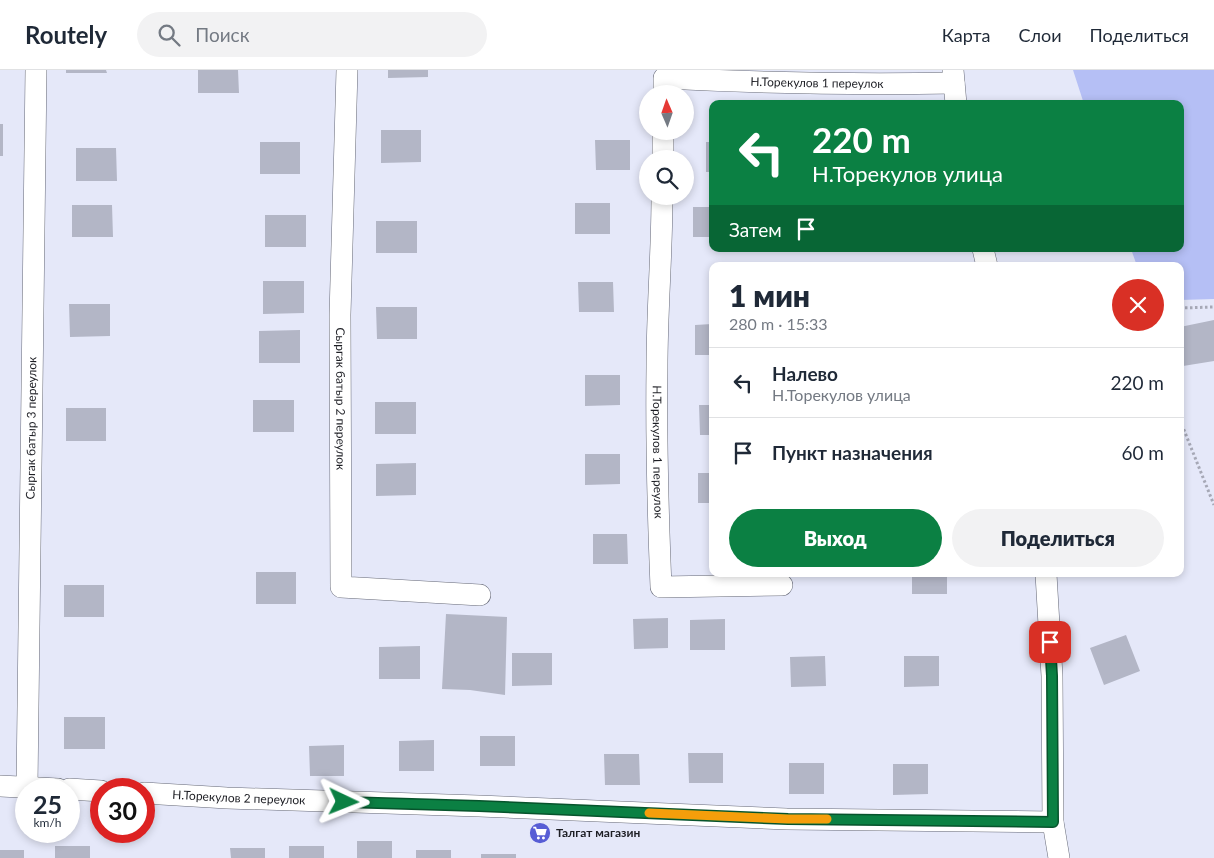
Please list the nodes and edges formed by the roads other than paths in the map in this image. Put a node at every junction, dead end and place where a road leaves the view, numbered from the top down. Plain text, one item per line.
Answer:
1 (36, 70) edge
2 (347, 70) edge
3 (664, 85) edge
4 (954, 86) edge
5 (662, 205) edge
6 (1046, 577) edge
7 (782, 585) dead end
8 (480, 595) dead end
9 (27, 778) edge
10 (0, 786) edge
11 (15, 787) edge
12 (155, 794) edge
13 (1053, 822) junction
14 (1058, 858) edge

1 - 9 street, Сыргак батыр 3 переулок
2 - 8 street, Сыргак батыр 2 переулок
3 - 4 street, Н.Торекулов 1 переулок
5 - 7 street, Н.Торекулов 1 переулок
6 - 13 street
10 - 11 street
12 - 13 street, Н.Торекулов 2 переулок
13 - 14 street

